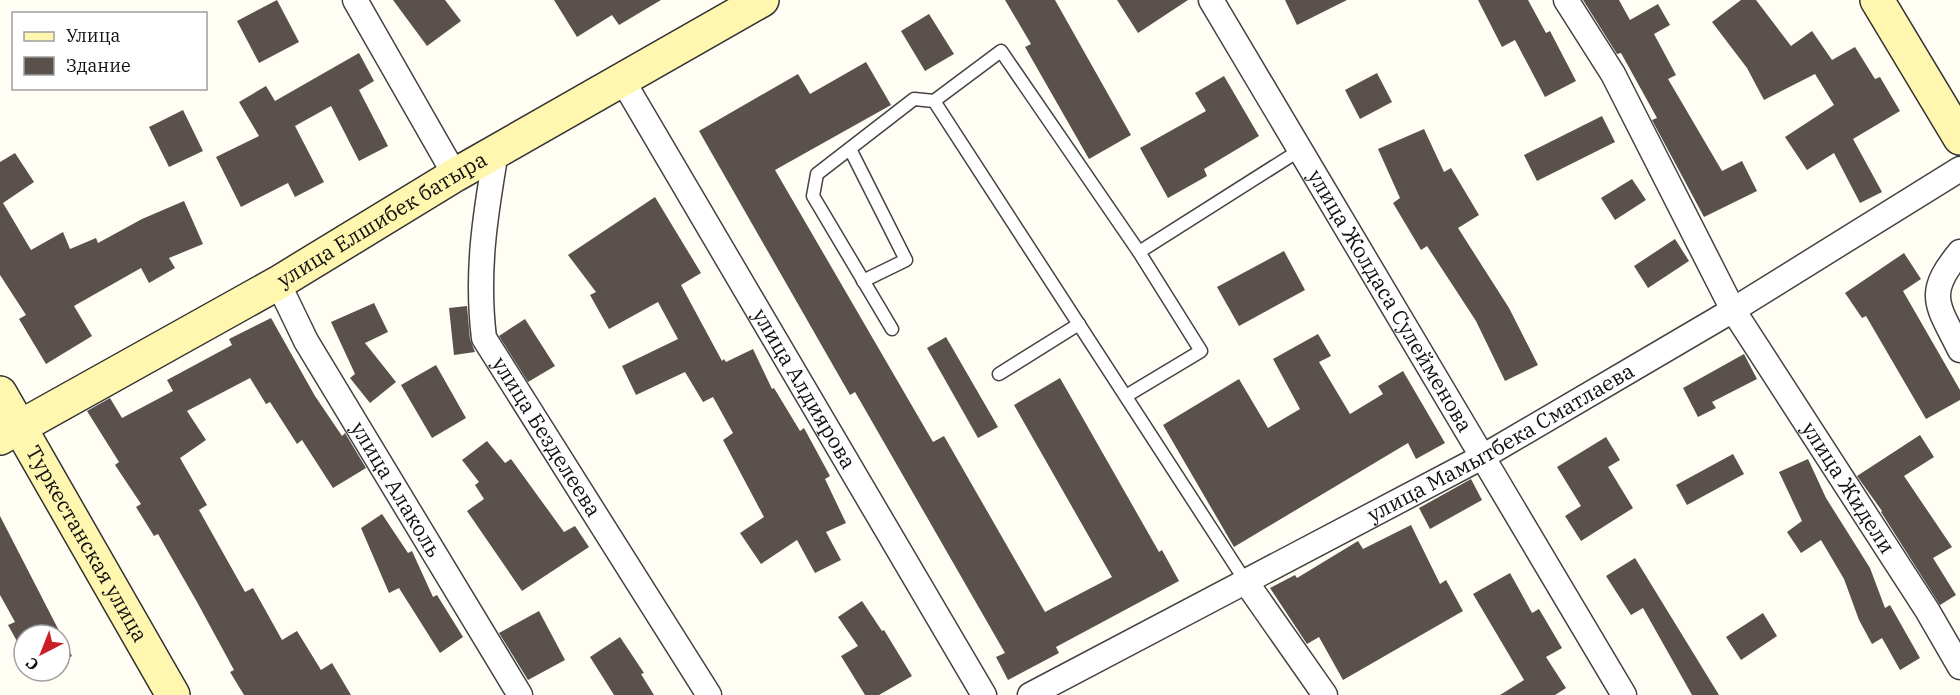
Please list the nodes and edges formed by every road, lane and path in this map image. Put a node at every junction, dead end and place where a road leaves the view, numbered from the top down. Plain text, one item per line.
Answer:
1 (355, 0) edge
2 (762, 0) edge
3 (1210, 0) edge
4 (1566, 0) edge
5 (1877, 0) edge
6 (623, 81) junction
7 (934, 101) junction
8 (1960, 138) edge
9 (850, 149) junction
10 (1300, 150) junction
11 (496, 152) junction
12 (1960, 169) edge
13 (455, 175) junction
14 (1138, 252) junction
15 (1960, 252) edge
16 (864, 281) junction
17 (278, 283) junction
18 (1733, 310) junction
19 (1079, 324) junction
20 (892, 329) dead end
21 (1960, 350) edge
22 (999, 374) dead end
23 (0, 393) edge
24 (1126, 396) junction
25 (10, 432) edge
26 (1484, 456) junction
27 (1246, 582) junction
28 (1960, 668) edge
29 (173, 695) edge
30 (520, 695) edge
31 (709, 695) edge
32 (984, 695) edge
33 (1029, 695) edge
34 (1325, 695) edge
35 (1624, 695) edge

1 - 13 street
2 - 6 street, улица Елшибек батыра
3 - 10 street, улица Жолдаса Сулейменова
4 - 18 street, улица Жидели
5 - 8 street
6 - 11 street, улица Елшибек батыра
6 - 32 street, улица Алдиярова
7 - 9 lane
7 - 14 lane
7 - 19 lane
9 - 16 lane
9 - 16 lane
10 - 14 lane
10 - 26 street, улица Жолдаса Сулейменова
11 - 13 street, улица Елшибек батыра
11 - 31 street, улица Безделеева
12 - 18 street, улица Мамытбека Сматлаева
13 - 17 street, улица Елшибек батыра
14 - 24 lane
15 - 21 street
16 - 20 lane
17 - 25 street, улица Елшибек батыра
17 - 30 street, улица Алаколь
18 - 26 street, улица Мамытбека Сматлаева
18 - 28 street, улица Жидели
19 - 22 lane
19 - 24 lane
23 - 25 street, Туркестанская улица
24 - 27 lane
25 - 29 street, Туркестанская улица
26 - 27 street, улица Мамытбека Сматлаева
26 - 35 street, улица Жолдаса Сулейменова
27 - 33 street, улица Мамытбека Сматлаева
27 - 34 street

